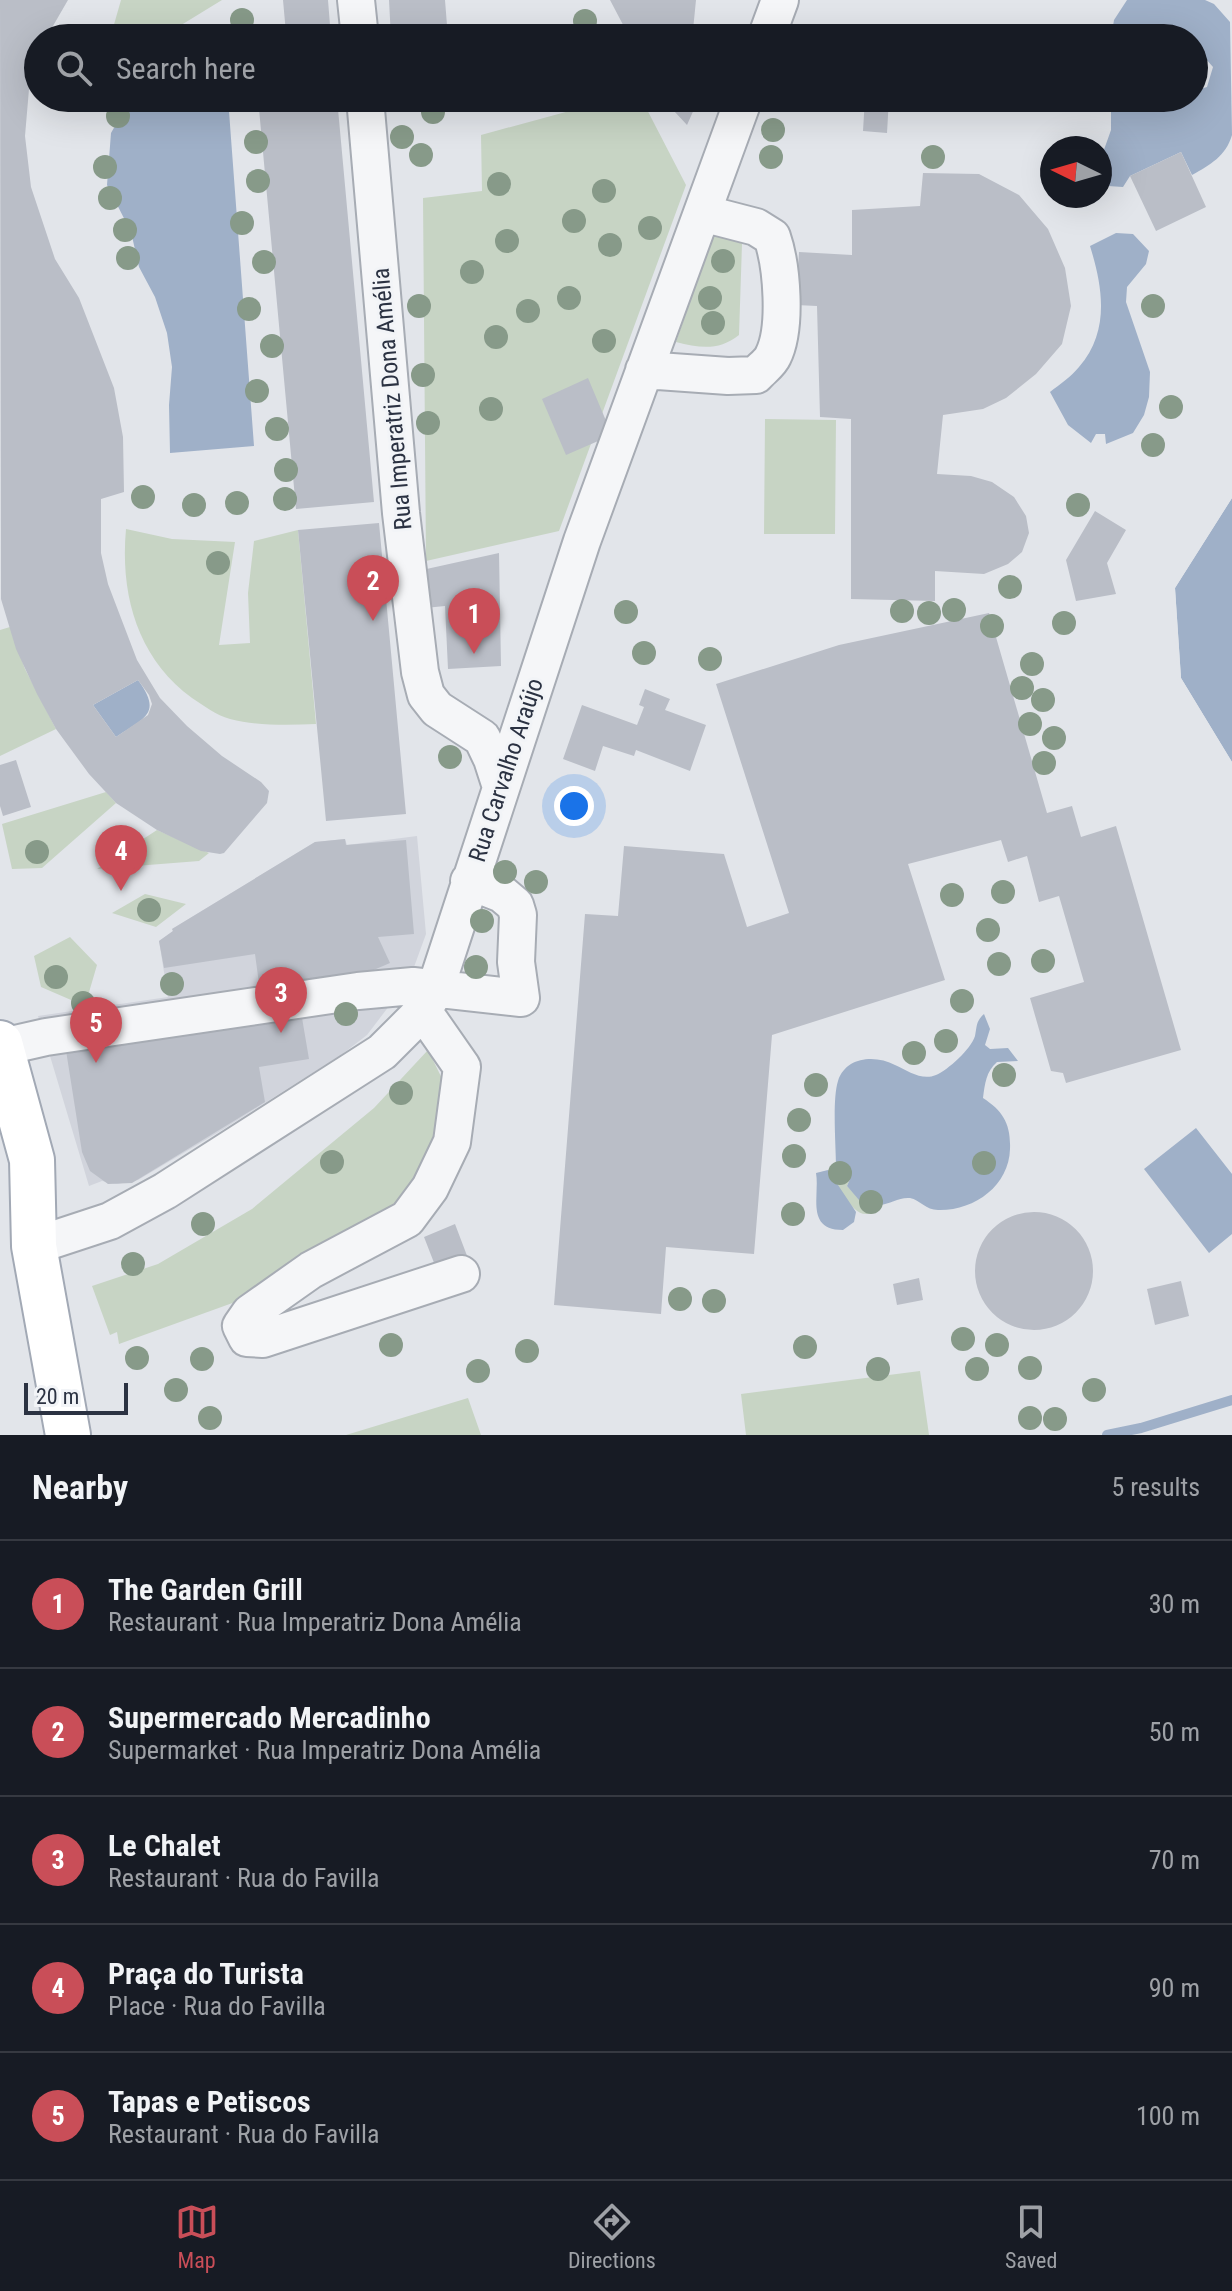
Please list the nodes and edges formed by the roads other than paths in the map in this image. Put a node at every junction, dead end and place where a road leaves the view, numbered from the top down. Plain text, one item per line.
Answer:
1 (356, 0) edge
2 (780, 0) edge
3 (359, 24) edge
4 (771, 24) edge
5 (366, 112) edge
6 (739, 112) edge
7 (702, 213) junction
8 (644, 370) junction
9 (531, 696) junction
10 (467, 727) junction
11 (501, 787) junction
12 (469, 881) junction
13 (429, 1001) junction
14 (1, 1045) edge
15 (0, 1183) edge
16 (34, 1246) junction
17 (461, 1274) dead end
18 (68, 1435) edge

1 - 3 street
2 - 4 street
5 - 10 street, Rua Imperatriz Dona Amélia
6 - 7 street, Rua Carvalho Araújo
7 - 8 street, Rua Carvalho Araújo
7 - 8 street
8 - 9 street, Rua Carvalho Araújo
9 - 10 street
9 - 11 street, Rua Carvalho Araújo
10 - 11 street, Rua Imperatriz Dona Amélia
11 - 12 street, Rua Carvalho Araújo
12 - 13 street, Rua Carvalho Araújo
12 - 13 street
13 - 14 street
13 - 16 street, Rua Carvalho Araújo
13 - 17 street
14 - 16 main road
15 - 16 main road
16 - 18 main road

